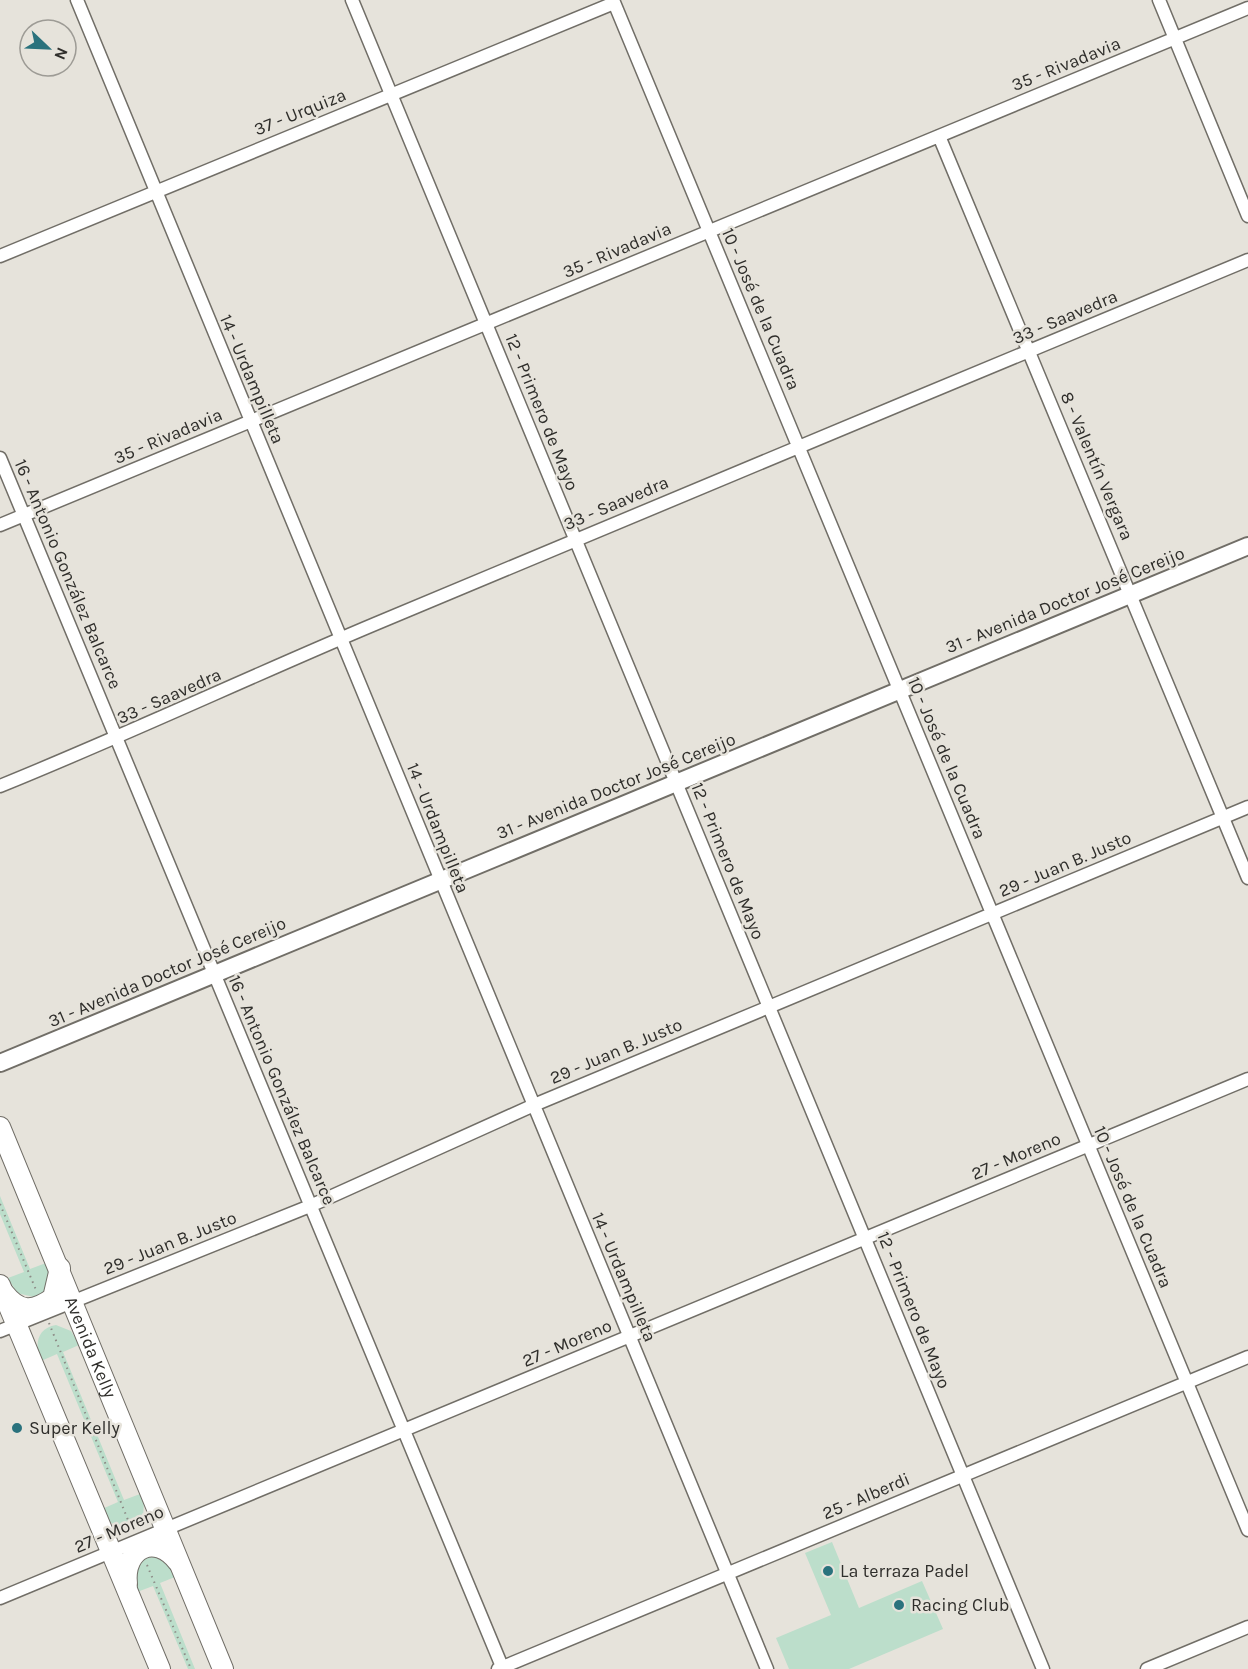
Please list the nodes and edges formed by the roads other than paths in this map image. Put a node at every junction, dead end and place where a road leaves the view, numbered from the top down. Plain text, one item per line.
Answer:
1 (77, 0) edge
2 (352, 0) edge
3 (1159, 0) edge
4 (613, 1) edge
5 (1248, 8) edge
6 (1174, 38) junction
7 (392, 94) junction
8 (939, 136) junction
9 (154, 192) junction
10 (1248, 216) edge
11 (709, 231) junction
12 (0, 256) edge
13 (1248, 260) edge
14 (487, 324) junction
15 (1029, 351) junction
16 (250, 422) junction
17 (798, 447) junction
18 (0, 458) edge
19 (24, 515) junction
20 (0, 525) edge
21 (576, 539) junction
22 (1248, 546) edge
23 (1130, 594) junction
24 (340, 639) junction
25 (899, 690) junction
26 (117, 739) junction
27 (676, 782) junction
28 (0, 786) edge
29 (1248, 807) edge
30 (1223, 818) junction
31 (1248, 878) edge
32 (440, 880) junction
33 (992, 914) junction
34 (214, 973) junction
35 (769, 1006) junction
36 (0, 1063) edge
37 (1248, 1079) edge
38 (534, 1106) junction
39 (0, 1127) edge
40 (1088, 1145) junction
41 (310, 1206) junction
42 (865, 1238) junction
43 (60, 1268) junction
44 (1, 1288) edge
45 (74, 1302) junction
46 (44, 1310) junction
47 (8, 1328) edge
48 (629, 1336) junction
49 (1248, 1357) edge
50 (1187, 1382) junction
51 (404, 1430) junction
52 (963, 1475) junction
53 (165, 1529) junction
54 (1248, 1530) edge
55 (139, 1546) junction
56 (112, 1551) junction
57 (179, 1564) junction
58 (728, 1573) junction
59 (127, 1588) junction
60 (0, 1598) edge
61 (1248, 1627) edge
62 (501, 1668) edge
63 (160, 1669) edge
64 (223, 1669) edge
65 (767, 1669) edge
66 (1043, 1669) edge
67 (1147, 1669) edge

1 - 9 street, 14 - Urdampilleta
2 - 7 street, 12 - Primero de Mayo
3 - 6 street
4 - 7 street, 37 - Urquiza
4 - 11 street, 10 - José de la Cuadra
5 - 6 street, 35 - Rivadavia
6 - 8 street, 35 - Rivadavia
6 - 10 street
7 - 9 street, 37 - Urquiza
7 - 14 street, 12 - Primero de Mayo
8 - 11 street, 35 - Rivadavia
8 - 15 street, 8 - Valentín Vergara
9 - 12 street, 37 - Urquiza
9 - 16 street, 14 - Urdampilleta
11 - 14 street, 35 - Rivadavia
11 - 17 street, 10 - José de la Cuadra
13 - 15 street, 33 - Saavedra
14 - 16 street, 35 - Rivadavia
14 - 21 street, 12 - Primero de Mayo
15 - 17 street, 33 - Saavedra
15 - 23 street, 8 - Valentín Vergara
16 - 19 street, 35 - Rivadavia
16 - 24 street, 14 - Urdampilleta
17 - 21 street, 33 - Saavedra
17 - 25 street, 10 - José de la Cuadra
18 - 19 street, 16 - Antonio González Balcarce
19 - 20 street, 35 - Rivadavia
19 - 26 street, 16 - Antonio González Balcarce
21 - 24 street, 33 - Saavedra
21 - 27 street, 12 - Primero de Mayo
22 - 23 street, 31 - Avenida Doctor José Cereijo
23 - 25 street, 31 - Avenida Doctor José Cereijo
23 - 30 street, 8 - Valentín Vergara
24 - 26 street, 33 - Saavedra
24 - 32 street, 14 - Urdampilleta
25 - 27 street, 31 - Avenida Doctor José Cereijo
25 - 33 street, 10 - José de la Cuadra
26 - 28 street, 33 - Saavedra
26 - 34 street, 16 - Antonio González Balcarce
27 - 32 street, 31 - Avenida Doctor José Cereijo
27 - 35 street, 12 - Primero de Mayo
29 - 30 street, 29 - Juan B. Justo
30 - 31 street, 8 - Valentín Vergara
30 - 33 street, 29 - Juan B. Justo
32 - 34 street, 31 - Avenida Doctor José Cereijo
32 - 38 street, 14 - Urdampilleta
33 - 35 street, 29 - Juan B. Justo
33 - 40 street, 10 - José de la Cuadra
34 - 36 street, 31 - Avenida Doctor José Cereijo
34 - 41 street, 16 - Antonio González Balcarce
35 - 38 street, 29 - Juan B. Justo
35 - 42 street, 12 - Primero de Mayo
37 - 40 street, 27 - Moreno
38 - 41 street, 29 - Juan B. Justo
38 - 48 street, 14 - Urdampilleta
39 - 43 main road, Avenida Kelly
40 - 42 street, 27 - Moreno
40 - 50 street, 10 - José de la Cuadra
41 - 45 street, 29 - Juan B. Justo
41 - 51 street, 16 - Antonio González Balcarce
42 - 48 street, 27 - Moreno
42 - 52 street, 12 - Primero de Mayo
43 - 45 main road, Avenida Kelly
43 - 46 main road
44 - 46 main road
44 - 47 main road
45 - 46 street, 29 - Juan B. Justo
45 - 53 main road, Avenida Kelly
46 - 47 street, 29 - Juan B. Justo
47 - 56 main road
48 - 51 street, 27 - Moreno
48 - 58 street, 14 - Urdampilleta
49 - 50 street, 25 - Alberdi
50 - 52 street, 25 - Alberdi
50 - 54 street, 10 - José de la Cuadra
51 - 53 street, 27 - Moreno
51 - 62 street, 16 - Antonio González Balcarce
52 - 58 street, 25 - Alberdi
52 - 66 street, 12 - Primero de Mayo
53 - 55 street, 27 - Moreno
53 - 57 main road, Avenida Kelly
55 - 56 street, 27 - Moreno
55 - 57 main road
55 - 59 main road
56 - 59 main road
56 - 60 street, 27 - Moreno
57 - 64 main road, Avenida Kelly
58 - 62 street, 25 - Alberdi
58 - 65 street, 14 - Urdampilleta
59 - 63 main road
61 - 67 street

